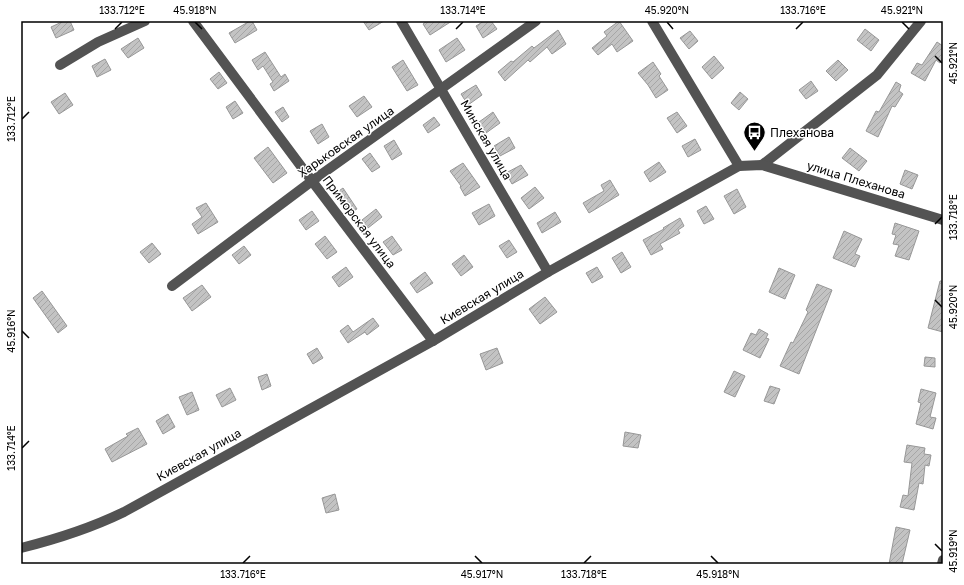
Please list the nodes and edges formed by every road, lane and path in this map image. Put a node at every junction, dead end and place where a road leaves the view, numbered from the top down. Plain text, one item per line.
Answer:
1 (145, 21) edge
2 (193, 21) edge
3 (401, 21) edge
4 (536, 21) edge
5 (652, 21) edge
6 (921, 21) edge
7 (60, 65) dead end
8 (441, 90) junction
9 (762, 165) junction
10 (740, 166) junction
11 (312, 182) junction
12 (943, 220) edge
13 (548, 272) junction
14 (172, 286) dead end
15 (433, 341) junction
16 (21, 548) edge
17 (943, 560) edge
18 (942, 564) edge

1 - 7 street
2 - 11 street, Приморская улица
3 - 8 street, Минская улица
4 - 8 street, Харьковская улица
5 - 10 street
6 - 9 street
8 - 11 street, Харьковская улица
8 - 13 street, Минская улица
9 - 10 street, Киевская улица
9 - 12 street, улица Плеханова
10 - 13 street, Киевская улица
11 - 14 street, Харьковская улица
11 - 15 street, Приморская улица
13 - 15 street, Киевская улица
15 - 16 street, Киевская улица
17 - 18 street

